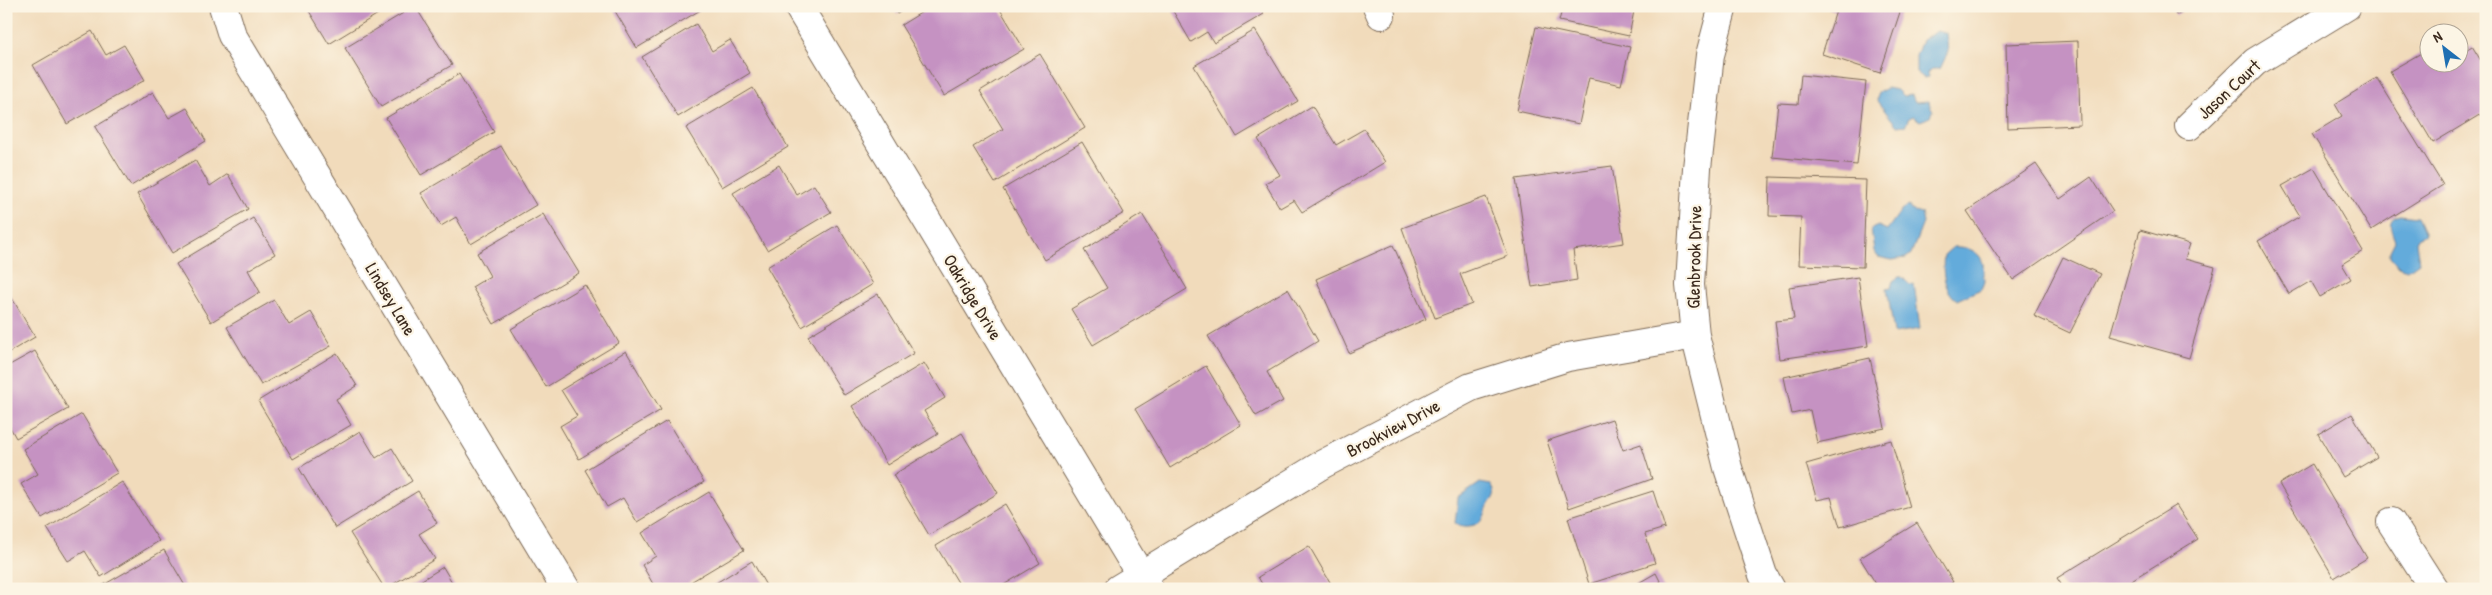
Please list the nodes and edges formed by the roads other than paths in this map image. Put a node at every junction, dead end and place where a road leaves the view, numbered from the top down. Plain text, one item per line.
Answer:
1 (222, 6) edge
2 (798, 6) edge
3 (1723, 6) edge
4 (2347, 6) edge
5 (2189, 126) dead end
6 (1695, 335) junction
7 (2391, 522) dead end
8 (1136, 584) edge
9 (566, 589) edge
10 (1771, 589) edge
11 (2434, 589) edge

1 - 9 street, Lindsey Lane
2 - 8 street, Oakridge Drive
3 - 6 street, Glenbrook Drive
4 - 5 street, Jason Court
6 - 8 street, Brookview Drive
6 - 10 street, Glenbrook Drive
7 - 11 street

